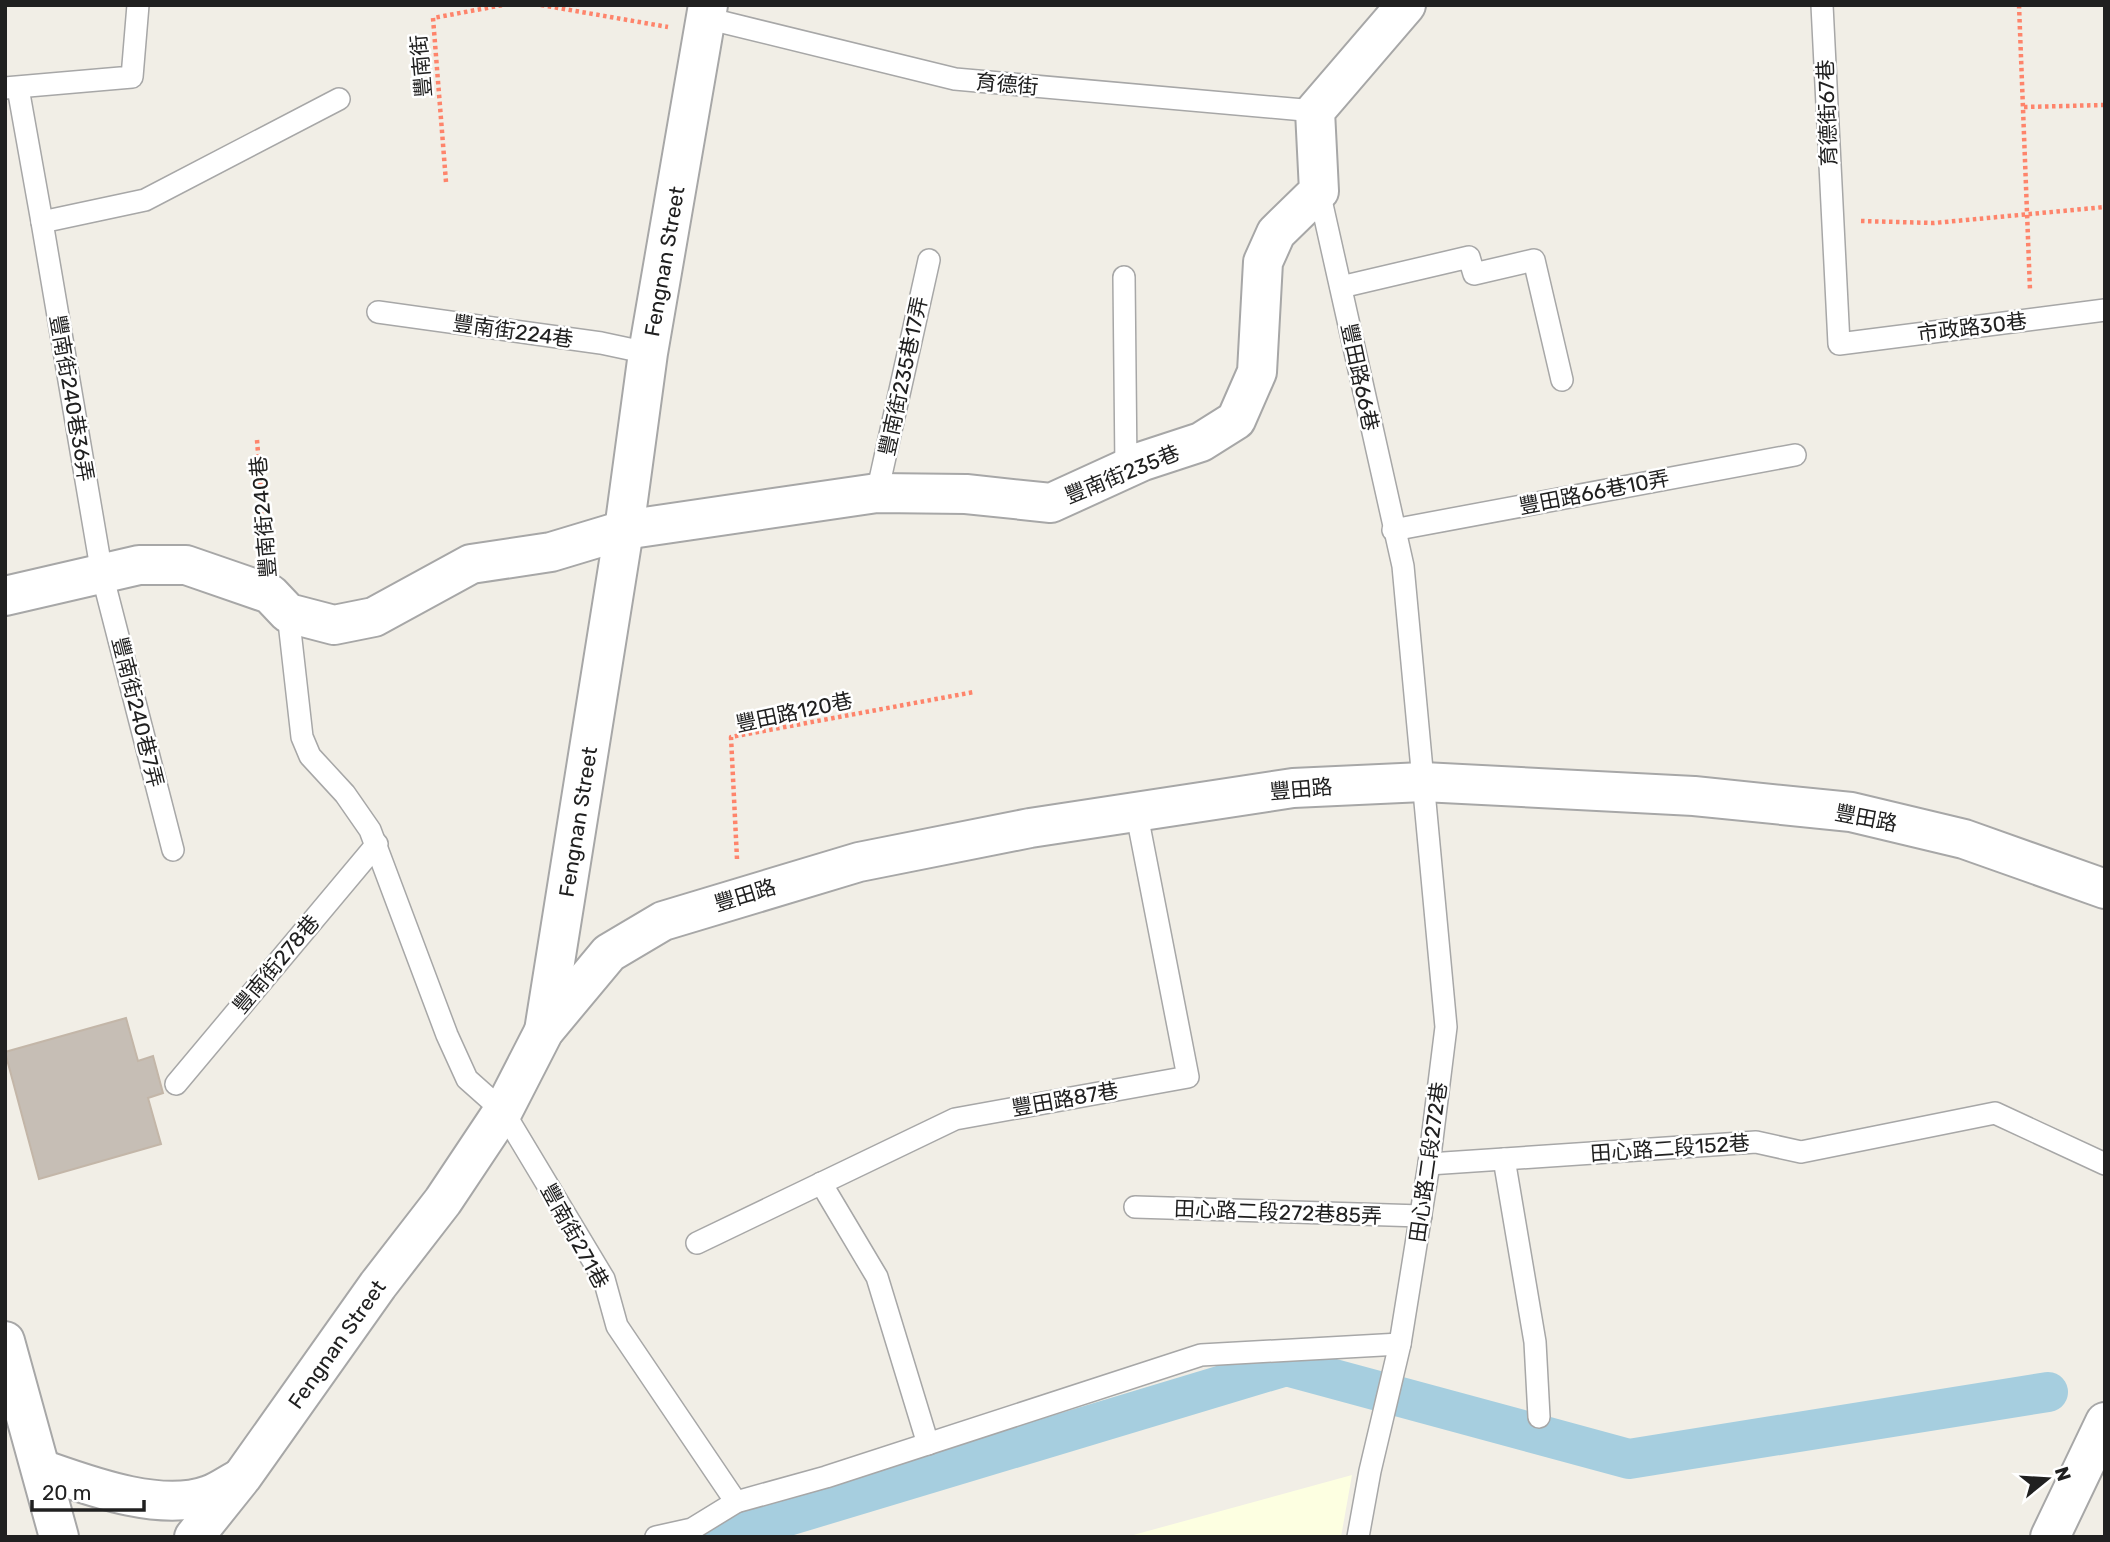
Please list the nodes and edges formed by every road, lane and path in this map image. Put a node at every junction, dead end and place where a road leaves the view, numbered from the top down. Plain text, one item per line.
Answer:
1 (138, 5) edge
2 (503, 5) edge
3 (541, 5) edge
4 (1406, 5) edge
5 (1822, 5) edge
6 (2019, 5) edge
7 (706, 19) edge
8 (12, 88) edge
9 (339, 100) dead end
10 (2105, 105) edge
11 (2024, 107) junction
12 (1315, 111) junction
13 (446, 182) dead end
14 (1319, 191) junction
15 (2105, 207) edge
16 (2026, 214) junction
17 (1831, 220) junction
18 (41, 222) junction
19 (929, 260) dead end
20 (1124, 277) dead end
21 (1341, 287) junction
22 (2105, 310) edge
23 (378, 312) dead end
24 (2031, 319) junction
25 (1839, 344) joint
26 (648, 353) junction
27 (1562, 380) dead end
28 (257, 440) dead end
29 (1796, 455) dead end
30 (1126, 469) junction
31 (877, 493) junction
32 (624, 530) junction
33 (1393, 530) junction
34 (102, 574) junction
35 (5, 596) edge
36 (279, 603) junction
37 (974, 692) dead end
38 (1423, 782) junction
39 (1136, 810) junction
40 (377, 844) junction
41 (173, 850) dead end
42 (2105, 889) edge
43 (741, 895) junction
44 (544, 1031) junction
45 (176, 1084) dead end
46 (503, 1111) junction
47 (1504, 1159) junction
48 (1429, 1164) junction
49 (2105, 1164) edge
50 (821, 1183) junction
51 (1135, 1207) dead end
52 (1421, 1216) junction
53 (697, 1243) dead end
54 (5, 1341) edge
55 (1401, 1343) junction
56 (1539, 1417) dead end
57 (2105, 1422) edge
58 (928, 1444) junction
59 (41, 1469) junction
60 (242, 1477) junction
61 (736, 1502) junction
62 (59, 1537) edge
63 (194, 1537) edge
64 (216, 1537) edge
65 (656, 1537) edge
66 (1358, 1537) edge
67 (2050, 1537) edge

1 - 8 lane
2 - 13 path, 豐南街
3 - 7 path
4 - 12 street
5 - 17 lane, 育德街67巷
6 - 11 path
7 - 12 lane, 育德街
7 - 26 street, Fengnan Street
8 - 18 lane, 豐南街240巷36弄
9 - 18 lane
10 - 11 path
11 - 16 path
12 - 14 street, 豐田路66巷
14 - 21 lane, 豐田路66巷
14 - 30 street, 豐南街235巷
15 - 16 path
16 - 17 path
16 - 24 path
17 - 25 lane, 育德街67巷
18 - 34 lane, 豐南街240巷36弄
19 - 31 lane, 豐南街235巷17弄
20 - 30 lane
21 - 27 lane
21 - 33 lane, 豐田路66巷
22 - 24 lane, 市政路30巷
23 - 26 lane, 豐南街224巷
24 - 25 lane, 市政路30巷
26 - 32 street, Fengnan Street
28 - 36 path, 豐南街240巷
29 - 33 lane, 豐田路66巷10弄
30 - 31 street, 豐南街235巷
31 - 32 street, 豐南街235巷
32 - 36 street, 豐南街240巷
32 - 44 street, Fengnan Street
33 - 38 lane, 豐田路66巷
34 - 35 street, 豐南街240巷
34 - 36 street, 豐南街240巷
34 - 41 lane, 豐南街240巷7弄
36 - 40 lane
37 - 43 path, 豐田路120巷
38 - 39 street, 豐田路
38 - 42 street, 豐田路
38 - 48 lane, 田心路二段272巷
39 - 43 street, 豐田路
39 - 50 lane, 豐田路87巷
40 - 45 lane, 豐南街278巷
40 - 46 lane
43 - 44 street, 豐田路
44 - 46 street, Fengnan Street
46 - 60 street, Fengnan Street
46 - 61 lane, 豐南街271巷
47 - 48 lane, 田心路二段152巷
47 - 49 lane, 田心路二段152巷
47 - 56 lane
48 - 52 lane, 田心路二段272巷
50 - 53 lane, 豐田路87巷
50 - 58 lane
51 - 52 lane, 田心路二段272巷85弄
52 - 55 lane, 田心路二段272巷
54 - 59 street
55 - 58 lane
55 - 66 lane, 田心路二段272巷
57 - 67 street
58 - 61 lane
59 - 60 street
59 - 62 street
60 - 63 street, Fengnan Street
60 - 64 street
61 - 65 lane

